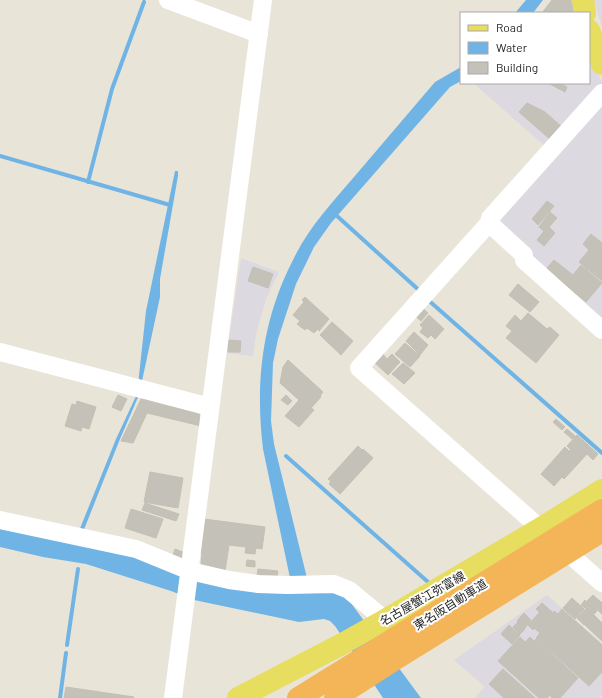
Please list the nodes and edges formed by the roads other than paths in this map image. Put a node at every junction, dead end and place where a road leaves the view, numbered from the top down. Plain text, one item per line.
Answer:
1 (168, 0) edge
2 (263, 0) edge
3 (583, 0) edge
4 (585, 12) edge
5 (590, 33) edge
6 (259, 34) junction
7 (602, 64) edge
8 (602, 93) edge
9 (489, 223) junction
10 (602, 330) edge
11 (0, 352) edge
12 (210, 407) junction
13 (602, 490) edge
14 (602, 510) edge
15 (0, 520) edge
16 (541, 528) junction
17 (602, 531) edge
18 (190, 571) junction
19 (602, 583) edge
20 (380, 622) junction
21 (173, 698) edge
22 (238, 698) edge
23 (298, 698) edge
24 (335, 698) edge

1 - 6 street
2 - 6 street
3 - 4 main road
5 - 7 main road
6 - 12 street
8 - 9 street
9 - 10 street
9 - 16 street
11 - 12 street
12 - 18 street
13 - 16 main road, 名古屋蟹江弥富線
14 - 23 highway, 東名阪自動車道
15 - 18 street
16 - 19 street
16 - 20 main road, 名古屋蟹江弥富線
17 - 24 highway, 東名阪自動車道
18 - 20 street
18 - 21 street
20 - 22 main road, 名古屋蟹江弥富線

